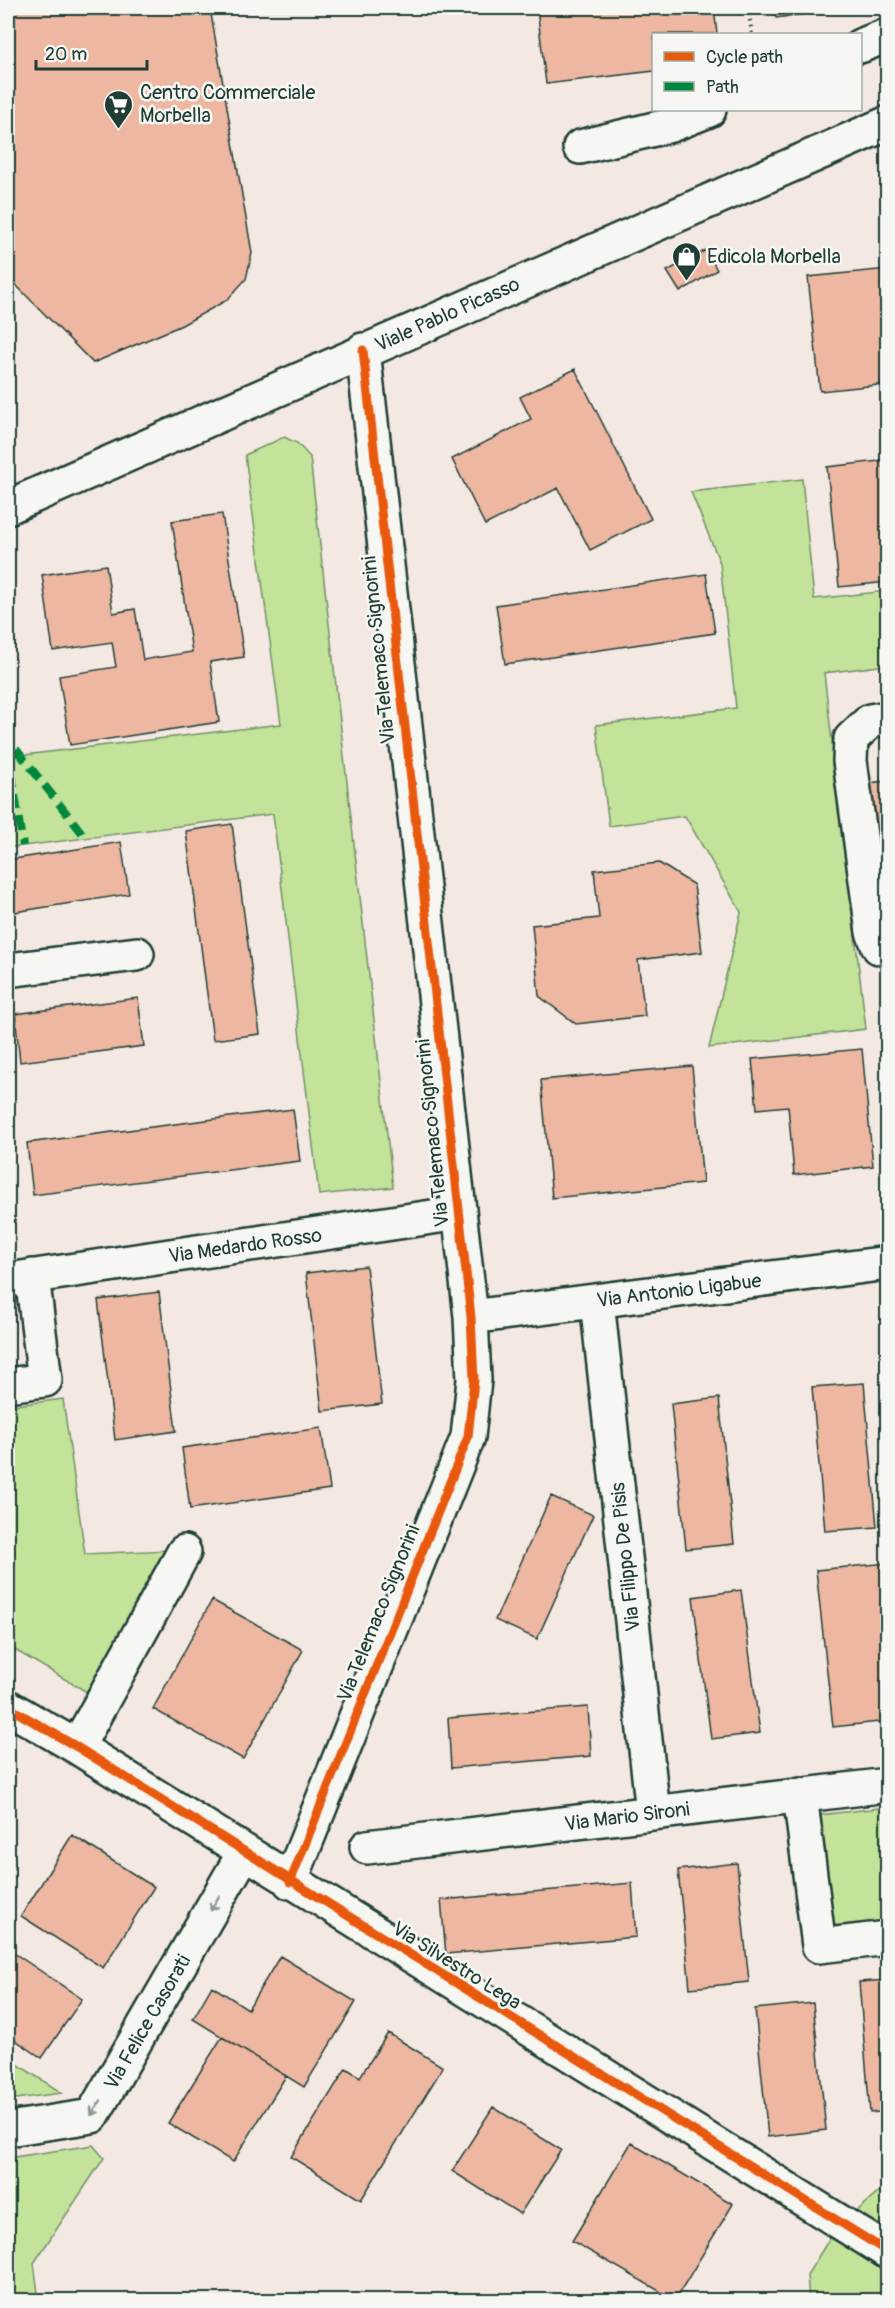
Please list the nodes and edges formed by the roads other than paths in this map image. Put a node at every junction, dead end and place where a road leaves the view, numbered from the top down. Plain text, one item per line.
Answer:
1 (888, 35) edge
2 (862, 46) edge
3 (706, 111) edge
4 (888, 123) edge
5 (580, 147) dead end
6 (363, 350) junction
7 (8, 507) edge
8 (888, 718) edge
9 (888, 948) edge
10 (137, 954) dead end
11 (8, 970) edge
12 (459, 1213) junction
13 (888, 1263) edge
14 (20, 1278) edge
15 (597, 1301) junction
16 (471, 1317) junction
17 (8, 1385) edge
18 (184, 1552) dead end
19 (8, 1707) edge
20 (77, 1747) junction
21 (888, 1785) edge
22 (800, 1796) junction
23 (653, 1813) junction
24 (367, 1847) dead end
25 (244, 1853) junction
26 (290, 1882) junction
27 (888, 1938) edge
28 (8, 2129) edge
29 (888, 2252) edge

1 - 2 street
3 - 5 street
4 - 6 street, Viale Pablo Picasso
6 - 7 street, Viale Pablo Picasso
6 - 12 street, Via Telemaco Signorini
8 - 9 street
10 - 11 street
12 - 14 street, Via Medardo Rosso
12 - 16 street, Via Telemaco Signorini
13 - 15 street, Via Antonio Ligabue
14 - 17 street, Via Medardo Rosso
15 - 16 street, Via Antonio Ligabue
15 - 23 street, Via Filippo De Pisis
16 - 26 street, Via Telemaco Signorini
18 - 20 street
19 - 20 street, Via Silvestro Lega
20 - 25 street, Via Silvestro Lega
21 - 22 street, Via Mario Sironi
22 - 23 street, Via Mario Sironi
22 - 27 street
23 - 24 street, Via Mario Sironi
25 - 26 street, Via Silvestro Lega
25 -> 28 street, Via Felice Casorati
26 - 29 street, Via Silvestro Lega

